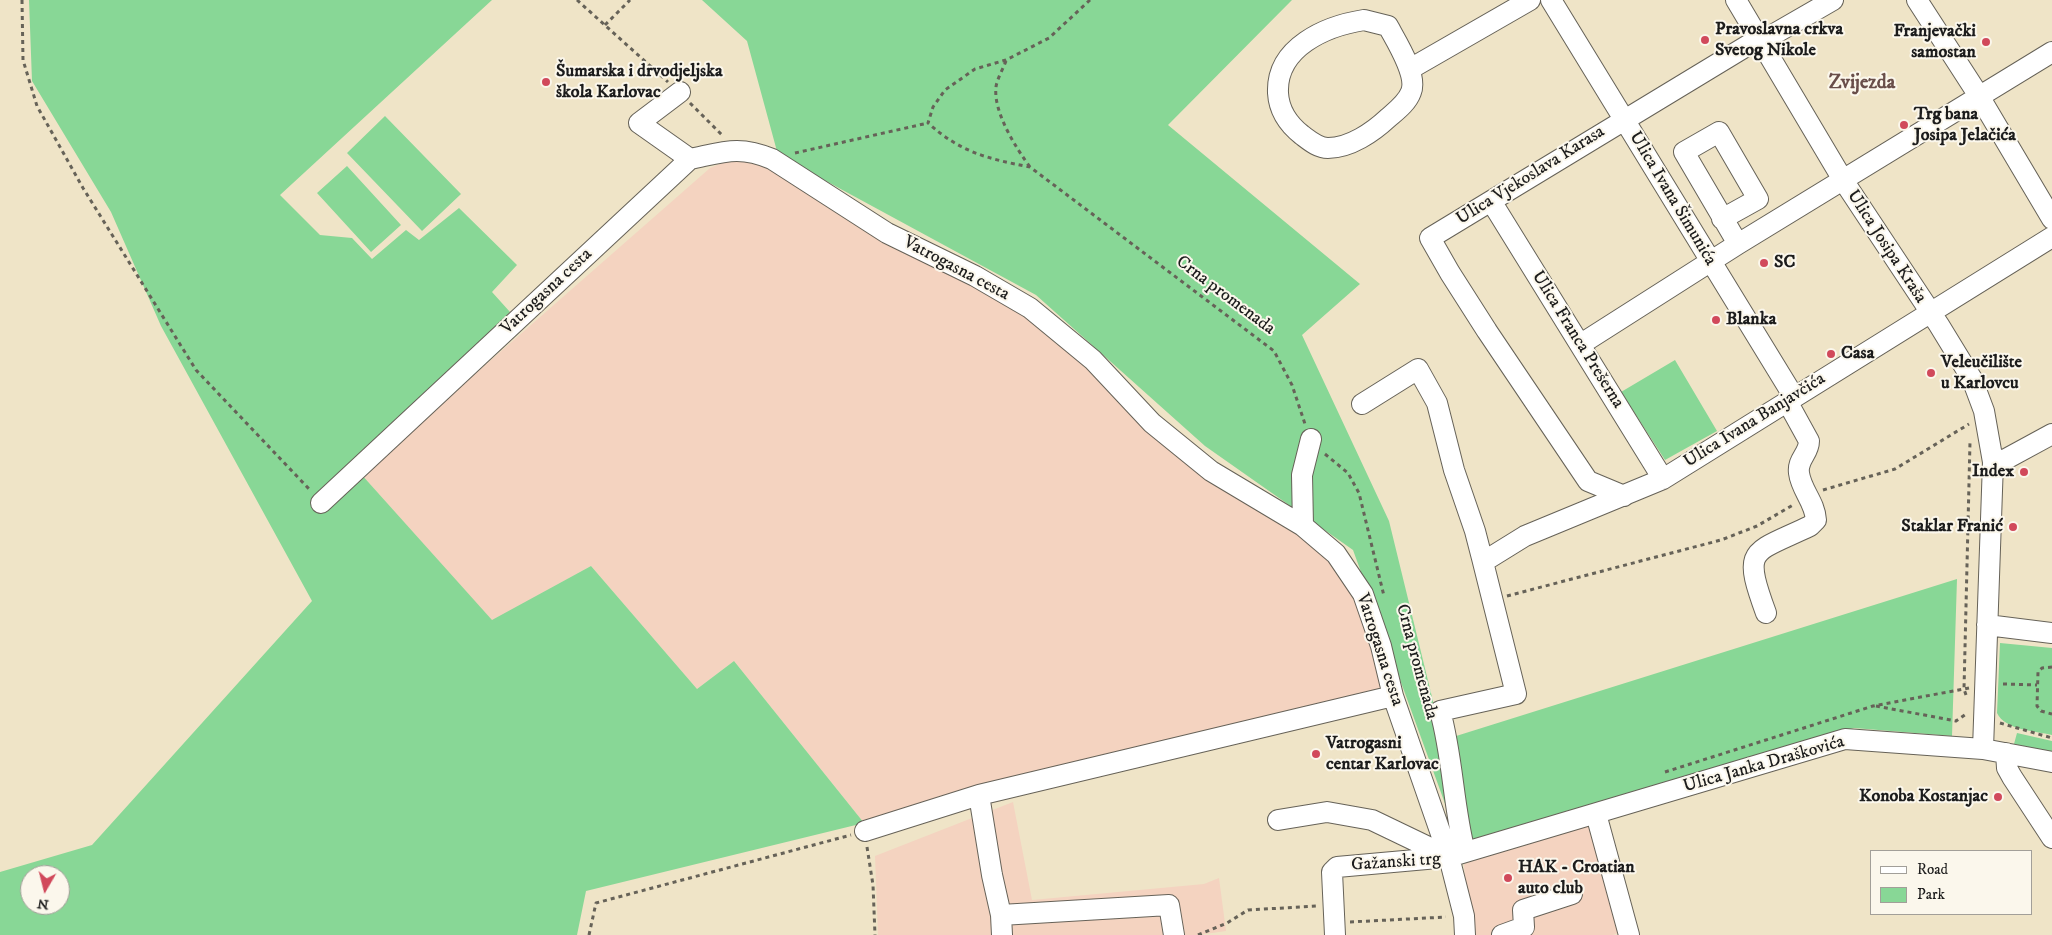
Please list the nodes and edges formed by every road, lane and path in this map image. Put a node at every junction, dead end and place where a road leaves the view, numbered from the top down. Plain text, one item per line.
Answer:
1 (22, 0) edge
2 (577, 0) edge
3 (630, 0) edge
4 (1090, 0) edge
5 (1530, 0) edge
6 (1552, 0) edge
7 (1736, 0) edge
8 (1833, 0) edge
9 (1917, 0) edge
10 (604, 25) junction
11 (1762, 41) junction
12 (2052, 52) edge
13 (1006, 60) junction
14 (1417, 66) junction
15 (680, 92) junction
16 (1979, 96) junction
17 (1624, 119) junction
18 (928, 123) junction
19 (737, 150) junction
20 (690, 159) junction
21 (772, 159) junction
22 (1030, 167) junction
23 (1843, 180) junction
24 (1491, 201) junction
25 (1722, 219) dead end
26 (2052, 219) edge
27 (2052, 237) edge
28 (1738, 244) junction
29 (1710, 262) junction
30 (1930, 313) junction
31 (1581, 344) junction
32 (1791, 399) junction
33 (1362, 404) dead end
34 (1970, 415) dead end
35 (1970, 423) junction
36 (2052, 434) edge
37 (1312, 439) junction
38 (1993, 462) junction
39 (1663, 479) junction
40 (1624, 496) junction
41 (1809, 496) junction
42 (321, 503) joint
43 (1303, 526) junction
44 (1483, 562) junction
45 (1492, 601) junction
46 (1387, 605) dead end
47 (1766, 613) dead end
48 (1987, 625) junction
49 (2052, 633) edge
50 (2052, 667) edge
51 (1995, 684) dead end
52 (2037, 685) junction
53 (1393, 696) junction
54 (1968, 701) dead end
55 (1873, 706) dead end
56 (1966, 708) dead end
57 (2052, 714) edge
58 (1997, 722) dead end
59 (2052, 738) edge
60 (1983, 749) junction
61 (2006, 753) junction
62 (2052, 762) edge
63 (978, 795) junction
64 (1596, 814) junction
65 (1278, 820) dead end
66 (865, 831) junction
67 (2048, 832) edge
68 (1457, 855) junction
69 (1572, 894) dead end
70 (1001, 915) junction
71 (1335, 921) edge
72 (1465, 926) edge
73 (589, 935) edge
74 (875, 935) edge
75 (1002, 935) edge
76 (1174, 935) edge
77 (1198, 935) edge
78 (1502, 935) edge
79 (1629, 935) edge

1 - 42 path
2 - 10 path
3 - 10 path
4 - 13 path
5 - 14 street
6 - 17 street, Ulica Ivana Šimunića
7 - 11 street
8 - 11 street
9 - 16 street
10 - 15 path
11 - 17 street, Ulica Vjekoslava Karasa
11 - 23 street
12 - 16 street
13 - 18 path
13 - 22 path
14 - 14 street
15 - 19 path
15 - 20 street
16 - 23 street
16 - 26 street
17 - 24 street, Ulica Vjekoslava Karasa
17 - 29 street, Ulica Ivana Šimunića
18 - 21 path
18 - 22 path, Crna promenada
19 - 20 street, Vatrogasna cesta
19 - 21 street, Vatrogasna cesta
20 - 42 street, Vatrogasna cesta
21 - 43 street, Vatrogasna cesta
22 - 37 path, Crna promenada
23 - 28 street
23 - 30 street, Ulica Josipa Kraša
24 - 31 street, Ulica Franca Prešerna
24 - 40 street, Ulica Vjekoslava Karasa
25 - 28 street
27 - 30 street, Ulica Ivana Banjavčića
28 - 29 street
29 - 31 street
29 - 32 street, Ulica Ivana Šimunića
30 - 32 street, Ulica Ivana Banjavčića
30 - 38 street, Ulica Josipa Kraša
31 - 39 street, Ulica Franca Prešerna
32 - 39 street, Ulica Ivana Banjavčića
32 - 41 street, Ulica Ivana Šimunića
33 - 44 street
34 - 35 path
35 - 41 path
35 - 54 path
36 - 38 street
37 - 43 street
37 - 46 path, Crna promenada
38 - 48 street, Ulica Josipa Kraša
39 - 40 street, Ulica Ivana Banjavčića
40 - 44 street, Ulica Ivana Banjavčića
41 - 45 path
41 - 47 street
43 - 53 street, Vatrogasna cesta
44 - 45 street
45 - 68 street
48 - 49 street
48 - 60 street, Ulica Josipa Kraša
50 - 52 path
51 - 52 path
52 - 57 path
53 - 63 street
53 - 68 street, Vatrogasna cesta
55 - 56 path
58 - 59 path
60 - 61 street, Ulica Janka Draškovića
60 - 64 street, Ulica Janka Draškovića
61 - 62 street, Ulica Janka Draškovića
61 - 67 street
63 - 66 street
63 - 70 street
64 - 68 street, Ulica Janka Draškovića
64 - 79 street
65 - 68 street
66 - 73 path
66 - 74 path
68 - 71 street, Gažanski trg
68 - 72 street, Gažanski trg
69 - 78 street
70 - 75 street
70 - 76 street
71 - 72 path
71 - 77 path

